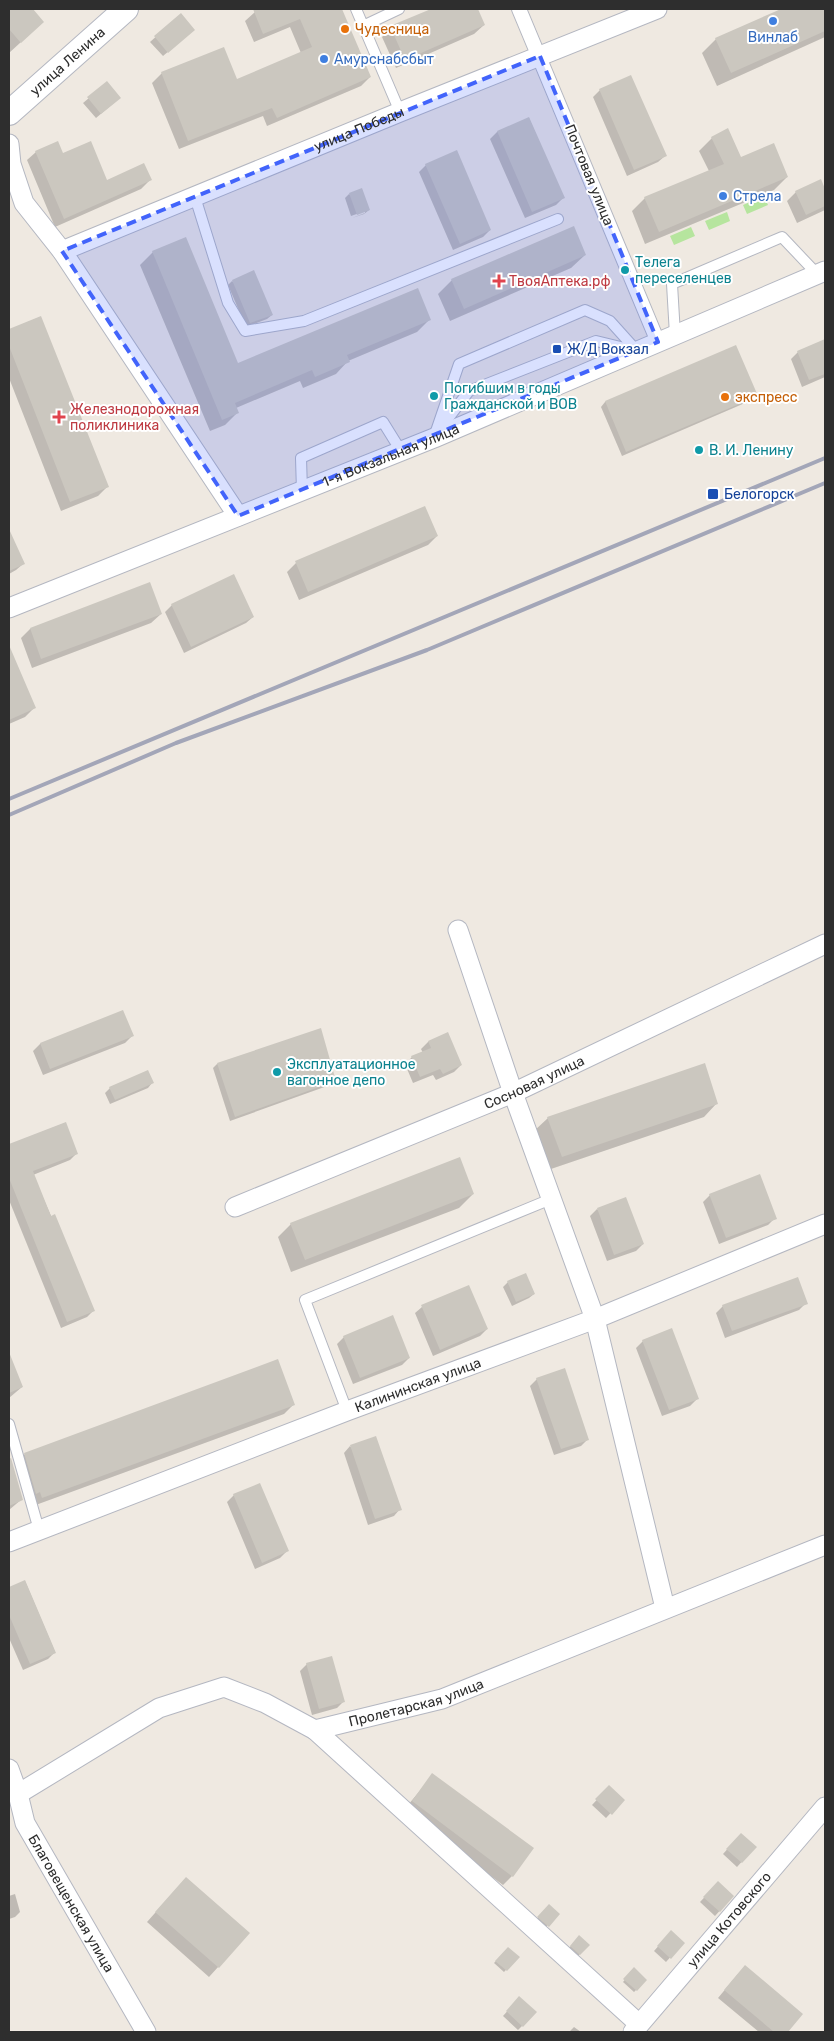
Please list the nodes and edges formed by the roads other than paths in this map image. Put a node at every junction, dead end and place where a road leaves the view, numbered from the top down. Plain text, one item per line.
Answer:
1 (126, 9) edge
2 (356, 9) edge
3 (399, 9) edge
4 (520, 9) edge
5 (658, 9) edge
6 (363, 26) junction
7 (540, 56) junction
8 (400, 112) junction
9 (9, 114) edge
10 (9, 144) edge
11 (195, 197) junction
12 (558, 219) dead end
13 (62, 251) junction
14 (821, 273) edge
15 (667, 339) junction
16 (637, 351) junction
17 (434, 438) junction
18 (401, 451) junction
19 (302, 491) junction
20 (238, 516) junction
21 (9, 608) edge
22 (458, 930) dead end
23 (825, 944) edge
24 (513, 1093) junction
25 (552, 1199) junction
26 (235, 1207) dead end
27 (825, 1224) edge
28 (595, 1319) junction
29 (347, 1411) junction
30 (9, 1424) edge
31 (39, 1530) junction
32 (9, 1542) edge
33 (825, 1545) edge
34 (665, 1608) junction
35 (315, 1730) junction
36 (9, 1769) edge
37 (18, 1794) junction
38 (825, 1806) edge
39 (17, 1826) edge
40 (636, 2028) edge
41 (146, 2032) edge

1 - 9 street, улица Ленина
2 - 6 lane
3 - 6 lane
4 - 7 street, Почтовая улица
5 - 7 street, улица Победы
6 - 8 lane
7 - 8 street, улица Победы
7 - 15 street, Почтовая улица
8 - 11 street, улица Победы
10 - 13 street
11 - 12 lane
11 - 13 street, улица Победы
13 - 20 street
14 - 15 street, 1-я Вокзальная улица
14 - 15 lane
15 - 16 street, 1-я Вокзальная улица
16 - 17 street, 1-я Вокзальная улица
16 - 17 lane
16 - 17 lane
17 - 18 street, 1-я Вокзальная улица
18 - 19 street, 1-я Вокзальная улица
18 - 19 lane
19 - 20 street, 1-я Вокзальная улица
20 - 21 street, 1-я Вокзальная улица
22 - 24 street
23 - 24 street, Сосновая улица
24 - 25 street
24 - 26 street, Сосновая улица
25 - 28 street
25 - 29 lane
27 - 28 street, Калининская улица
28 - 29 street, Калининская улица
28 - 34 street
29 - 31 street, Калининская улица
30 - 31 lane
31 - 32 street, Калининская улица
33 - 34 street, Пролетарская улица
34 - 35 street, Пролетарская улица
35 - 37 street
35 - 40 street
36 - 37 street, Благовещенская улица
37 - 39 street, Благовещенская улица
38 - 40 street, улица Котовского
39 - 41 street, Благовещенская улица

